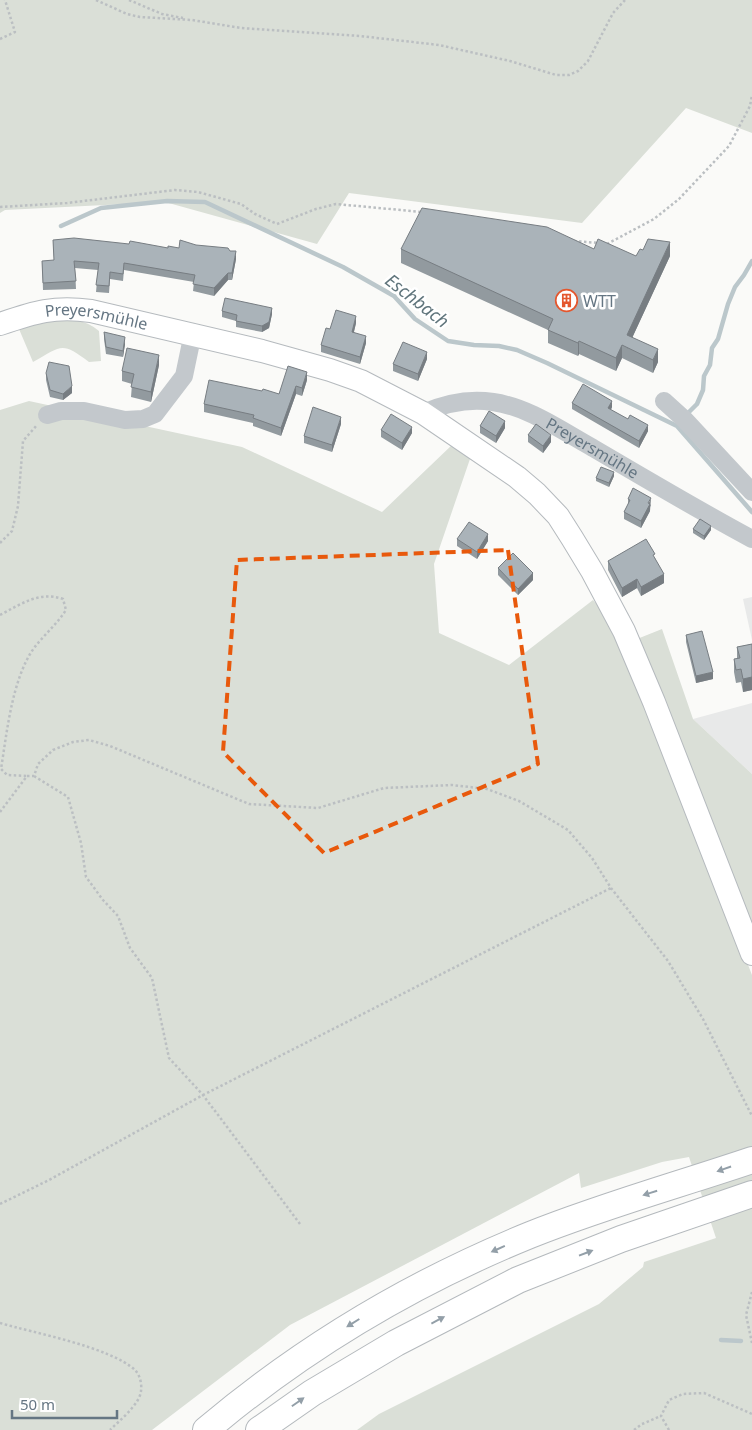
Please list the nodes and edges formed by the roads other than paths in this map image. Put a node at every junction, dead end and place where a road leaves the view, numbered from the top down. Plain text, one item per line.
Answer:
1 (0, 324) edge
2 (193, 334) junction
3 (664, 401) dead end
4 (423, 413) junction
5 (47, 415) road end
6 (752, 492) edge
7 (752, 539) edge
8 (752, 954) edge
9 (752, 1160) edge
10 (752, 1194) edge
11 (206, 1430) edge
12 (258, 1430) edge

1 - 2 main road, Preyersmühle
2 - 4 main road, Preyersmühle
2 - 5 street
3 - 6 street
4 - 7 street, Preyersmühle
4 - 8 main road, Preyersmühle
9 -> 11 highway
12 -> 10 highway

